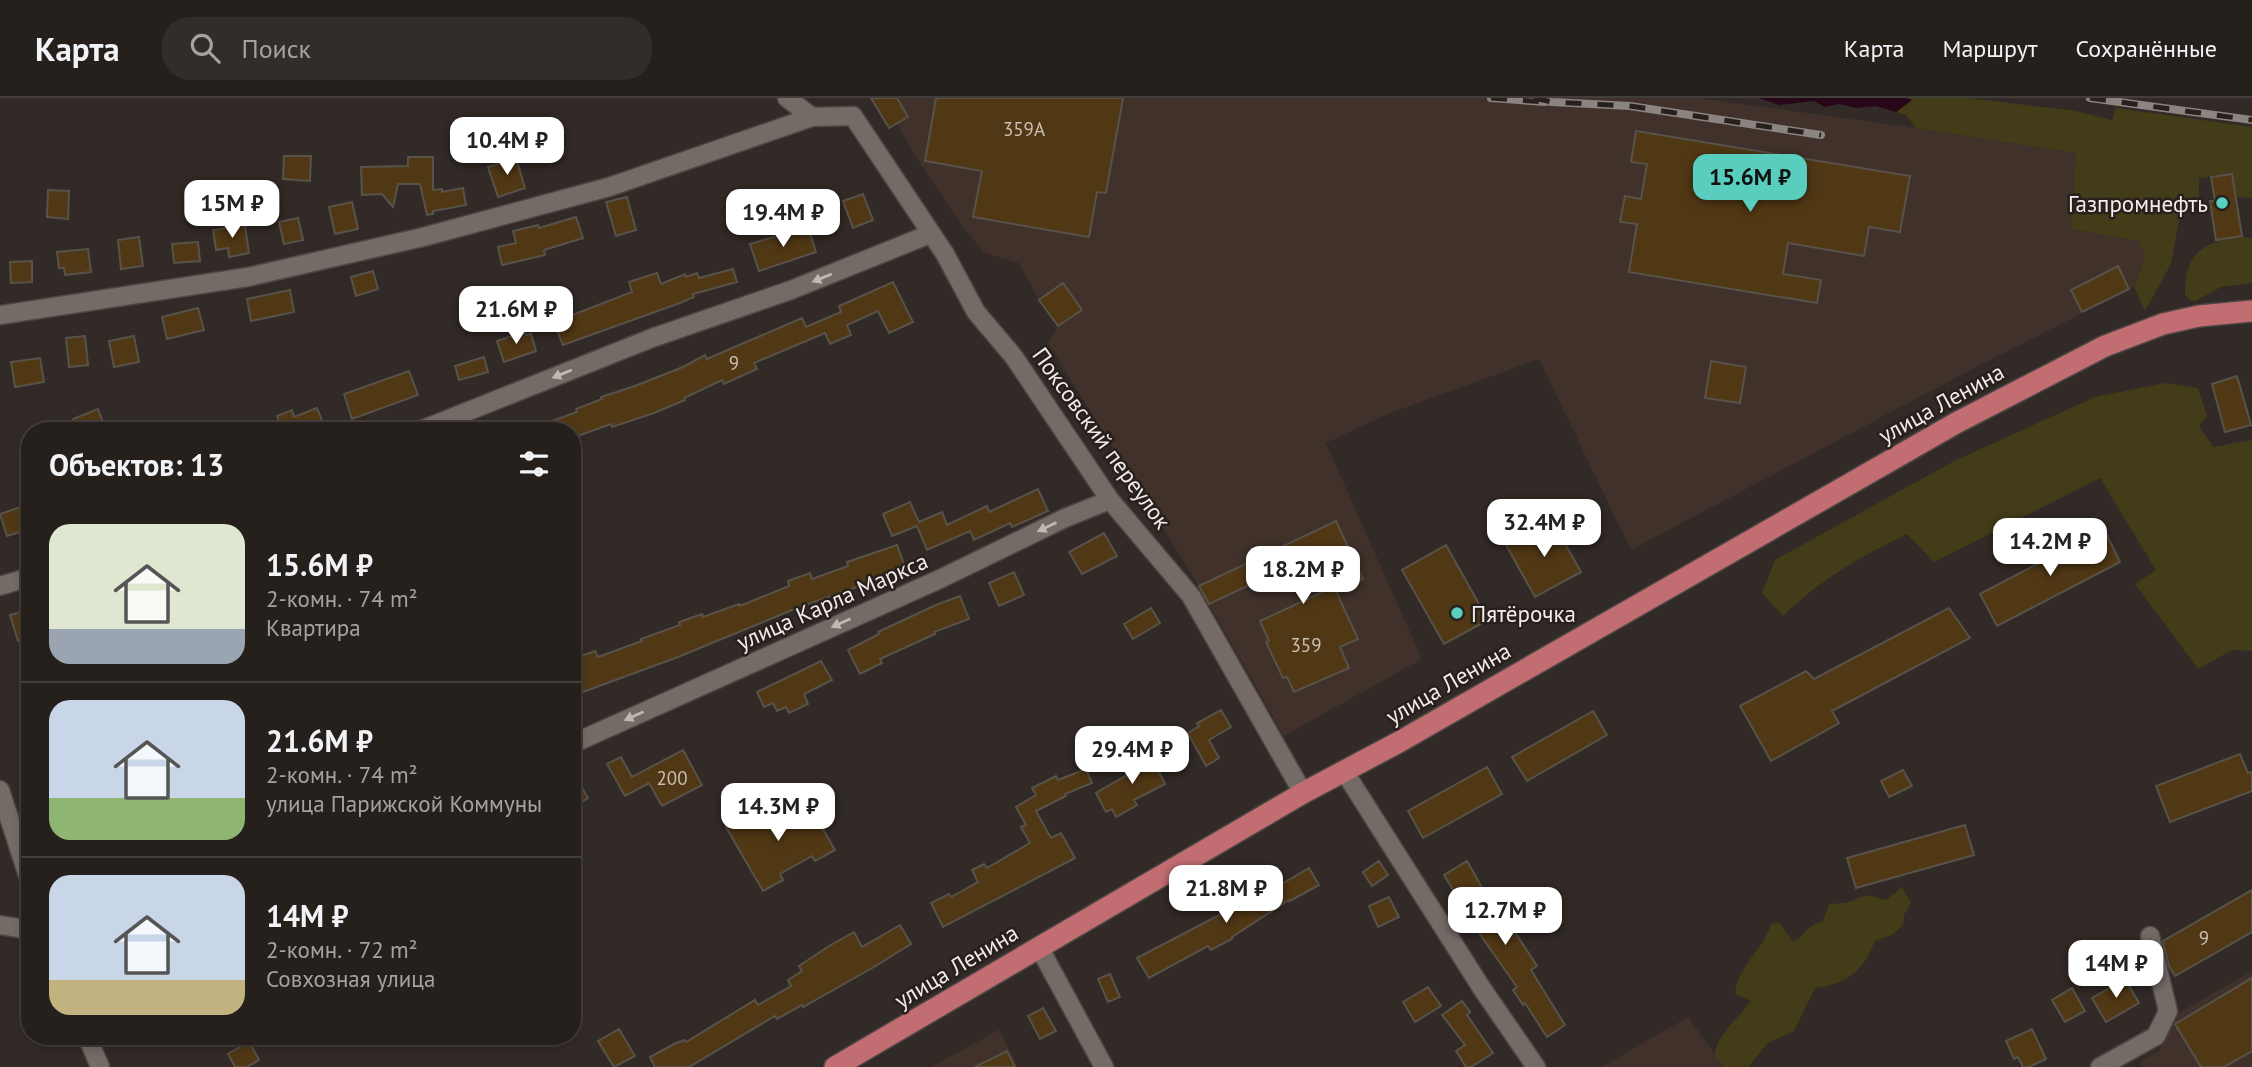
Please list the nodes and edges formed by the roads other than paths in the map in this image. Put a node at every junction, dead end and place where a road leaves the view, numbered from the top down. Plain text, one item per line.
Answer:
1 (787, 98) edge
2 (812, 117) junction
3 (930, 234) junction
4 (2252, 311) edge
5 (0, 315) edge
6 (441, 422) edge
7 (1110, 500) junction
8 (21, 580) edge
9 (0, 586) edge
10 (581, 740) edge
11 (1344, 771) junction
12 (0, 790) edge
13 (1303, 793) junction
14 (21, 854) edge
15 (0, 925) edge
16 (21, 928) edge
17 (2150, 936) dead end
18 (1039, 947) junction
19 (91, 1045) edge
20 (100, 1067) edge
21 (835, 1067) edge
22 (1104, 1067) edge
23 (1536, 1067) edge
24 (2099, 1067) edge

1 - 2 street
2 - 3 street, Поксовский переулок
2 - 5 street
3 -> 6 street
3 - 7 street, Поксовский переулок
4 - 11 main road, улица Ленина
7 -> 10 street, улица Карла Маркса
7 - 13 street, Поксовский переулок
8 - 9 street
11 - 13 main road, улица Ленина
11 - 23 street
12 - 14 street
13 - 18 main road, улица Ленина
15 - 16 street
17 - 24 street
18 - 21 main road, улица Ленина
18 - 22 street
19 - 20 street

